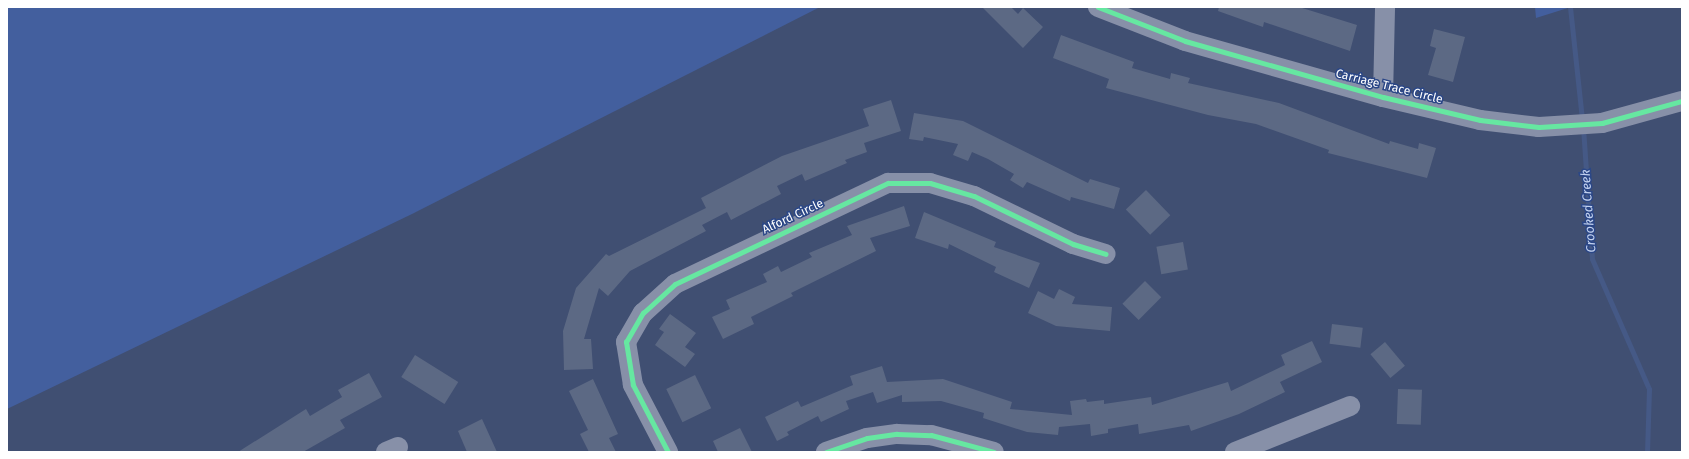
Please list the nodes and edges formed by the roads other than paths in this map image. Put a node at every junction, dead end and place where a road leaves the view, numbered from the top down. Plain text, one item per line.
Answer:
1 (1098, 7) edge
2 (1385, 7) edge
3 (1383, 97) junction
4 (1682, 101) edge
5 (1105, 254) dead end
6 (1350, 406) dead end
7 (668, 452) edge
8 (826, 452) edge
9 (994, 452) edge
10 (1235, 452) edge

1 - 3 street, Carriage Trace Circle
2 - 3 street, Carriage Trace Circle
3 - 4 street, Carriage Trace Circle
5 - 7 street, Alford Circle
6 - 10 street
8 - 9 street

